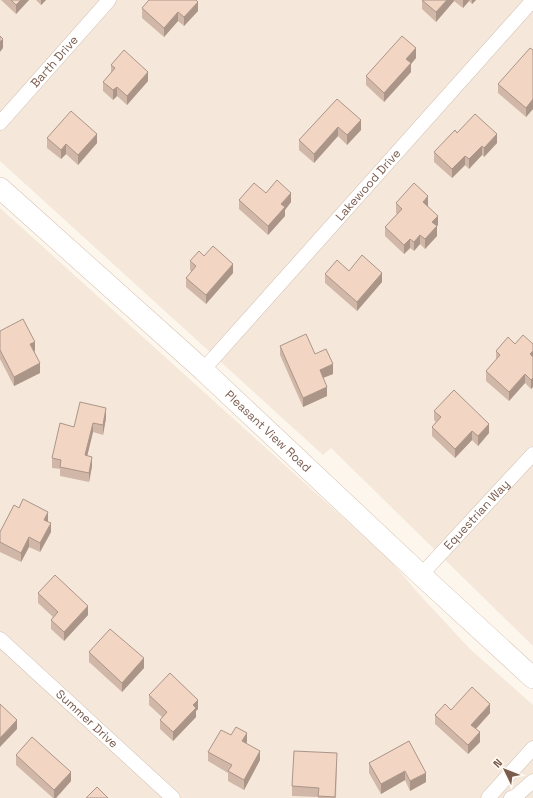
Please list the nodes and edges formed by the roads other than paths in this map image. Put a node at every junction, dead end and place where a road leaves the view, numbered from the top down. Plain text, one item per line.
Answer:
1 (109, 0) edge
2 (533, 0) edge
3 (0, 123) edge
4 (0, 188) edge
5 (203, 370) junction
6 (533, 454) edge
7 (421, 575) junction
8 (0, 639) edge
9 (533, 678) edge
10 (533, 748) edge
11 (533, 781) edge
12 (173, 798) edge
13 (488, 798) edge
14 (511, 798) edge

1 - 3 street, Barth Drive
2 - 5 street, Lakewood Drive
4 - 5 main road, Pleasant View Road
5 - 7 main road, Pleasant View Road
6 - 7 street, Equestrian Way
7 - 9 main road, Pleasant View Road
8 - 12 street, Summer Drive
10 - 13 street
11 - 14 street

